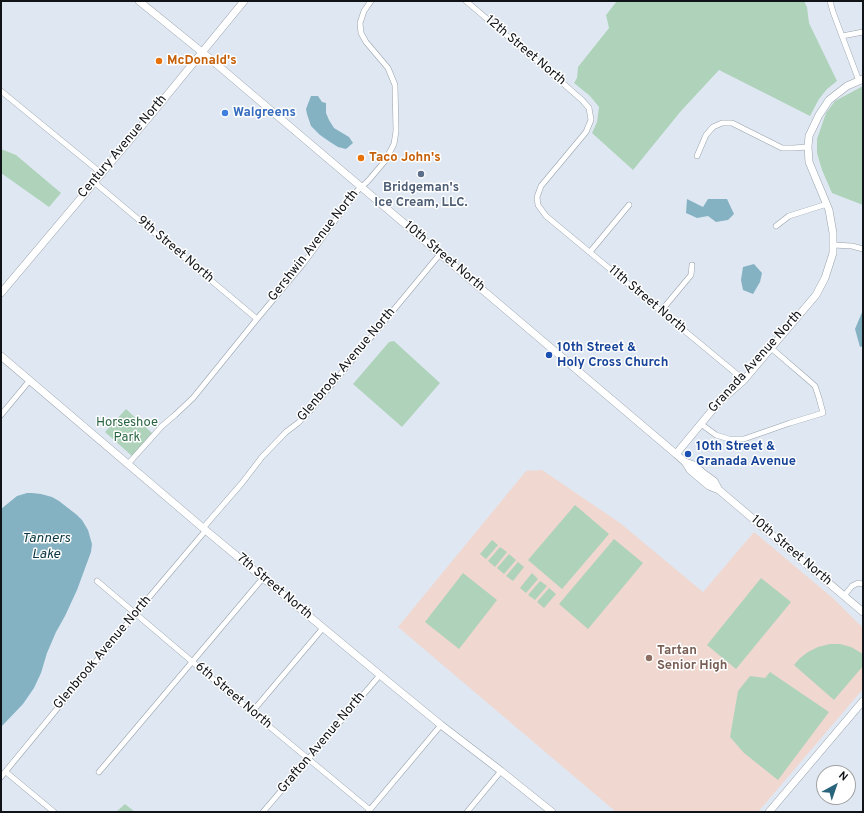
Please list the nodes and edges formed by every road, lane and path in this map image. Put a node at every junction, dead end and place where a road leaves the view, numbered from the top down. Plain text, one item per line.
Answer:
1 (139, 1) edge
2 (244, 1) edge
3 (371, 1) edge
4 (466, 1) edge
5 (830, 1) edge
6 (863, 32) edge
7 (842, 36) junction
8 (202, 52) junction
9 (861, 80) edge
10 (1, 91) edge
11 (584, 102) joint
12 (808, 147) junction
13 (697, 156) dead end
14 (101, 173) junction
15 (94, 182) junction
16 (361, 187) junction
17 (827, 204) junction
18 (629, 205) dead end
19 (776, 226) dead end
20 (833, 245) junction
21 (863, 249) edge
22 (590, 252) junction
23 (440, 254) junction
24 (692, 266) dead end
25 (1, 293) edge
26 (661, 311) junction
27 (257, 318) junction
28 (770, 348) junction
29 (1, 356) edge
30 (30, 380) junction
31 (744, 380) junction
32 (1, 415) edge
33 (700, 424) junction
34 (676, 454) junction
35 (128, 464) junction
36 (205, 529) junction
37 (263, 578) junction
38 (97, 581) dead end
39 (863, 584) edge
40 (844, 596) junction
41 (863, 612) edge
42 (135, 614) junction
43 (323, 628) junction
44 (192, 661) junction
45 (380, 675) junction
46 (863, 701) edge
47 (252, 712) junction
48 (441, 726) junction
49 (308, 759) junction
50 (501, 771) junction
51 (6, 772) junction
52 (99, 772) dead end
53 (1, 777) edge
54 (369, 811) edge
55 (54, 812) edge
56 (263, 812) edge
57 (467, 812) edge
58 (552, 812) edge
59 (769, 812) edge

1 - 8 main road, 10th Street North
2 - 8 main road, Century Avenue North
3 - 16 street, Gershwin Avenue North
4 - 11 street, 12th Street North
5 - 7 street
6 - 7 street
7 - 9 street
8 - 14 main road, Century Avenue North
8 - 16 main road, 10th Street North
9 - 12 main road, Granada Avenue North
10 - 14 street
11 - 22 street, 11th Street North
12 - 13 street
12 - 17 main road, Granada Avenue North
14 - 15 main road, Century Avenue North
15 - 25 main road, Century Avenue North
15 - 27 street, 9th Street North
16 - 23 main road, 10th Street North
16 - 27 street, Gershwin Avenue North
17 - 19 street
17 - 20 main road, Granada Avenue North
18 - 22 street
20 - 21 street
20 - 28 main road, Granada Avenue North
22 - 26 street, 11th Street North
23 - 34 main road, 10th Street North
23 - 36 street, Glenbrook Avenue North
24 - 26 street
26 - 31 street, 11th Street North
27 - 35 street, Gershwin Avenue North
28 - 31 main road, Granada Avenue North
28 - 33 street
29 - 30 main road, 7th Street North
30 - 32 street
30 - 35 main road, 7th Street North
31 - 33 main road, Granada Avenue North
33 - 34 main road, Granada Avenue North
34 - 40 main road, 10th Street North
35 - 36 main road, 7th Street North
36 - 37 main road, 7th Street North
36 - 42 street, Glenbrook Avenue North
37 - 43 main road, 7th Street North
37 - 44 street
38 - 42 street, 6th Street North
39 - 40 street
40 - 41 main road, 10th Street North
42 - 44 street, 6th Street North
42 - 51 street, Glenbrook Avenue North
43 - 45 main road, 7th Street North
43 - 47 street
44 - 47 street, 6th Street North
44 - 52 street
45 - 48 main road, 7th Street North
45 - 49 street, Grafton Avenue North
46 - 59 main road
47 - 49 street, 6th Street North
48 - 50 main road, 7th Street North
48 - 54 street
49 - 54 street, 6th Street North
49 - 56 street, Grafton Avenue North
50 - 57 street
50 - 58 main road, 7th Street North
51 - 53 street, Glenbrook Avenue North
51 - 55 street

